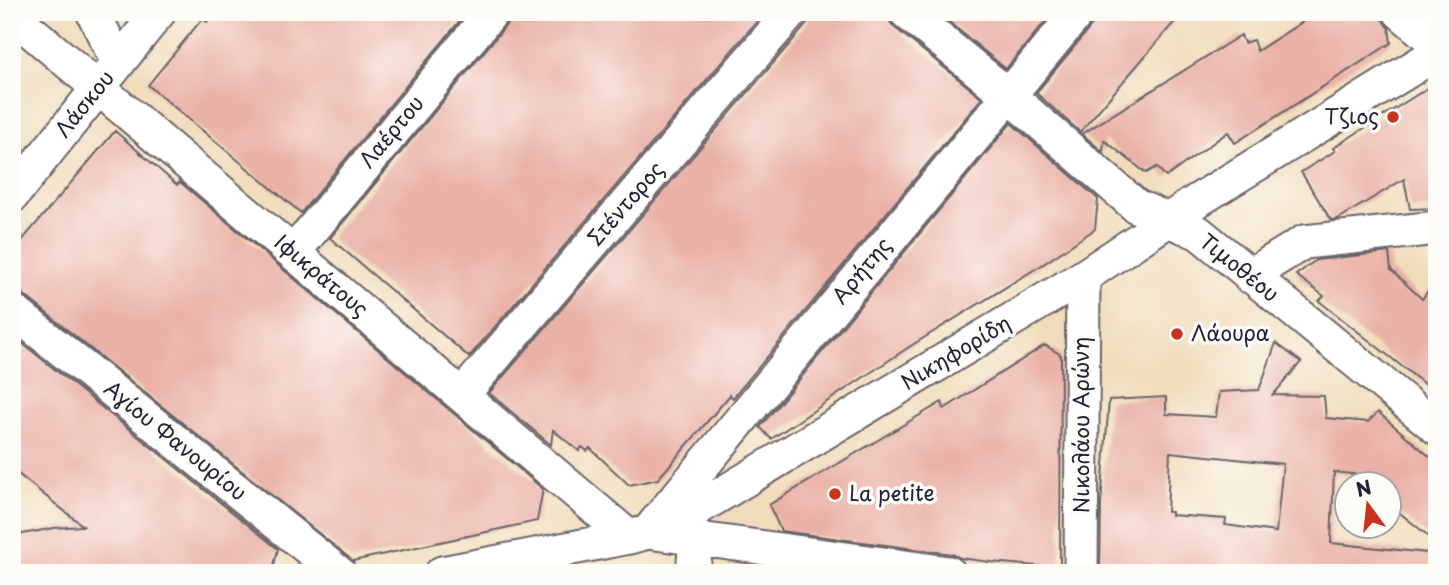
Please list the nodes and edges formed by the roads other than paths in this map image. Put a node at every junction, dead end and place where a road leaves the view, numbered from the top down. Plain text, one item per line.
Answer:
1 (93, 12) edge
2 (159, 12) edge
3 (492, 12) edge
4 (791, 12) edge
5 (906, 12) edge
6 (1078, 12) edge
7 (1400, 12) edge
8 (12, 15) edge
9 (1437, 44) edge
10 (1437, 53) edge
11 (108, 75) junction
12 (1008, 96) junction
13 (12, 196) edge
14 (1168, 222) junction
15 (1437, 228) edge
16 (293, 253) junction
17 (1249, 276) junction
18 (1083, 277) junction
19 (12, 310) edge
20 (461, 395) junction
21 (1437, 428) edge
22 (639, 534) junction
23 (696, 539) junction
24 (339, 573) edge
25 (442, 573) edge
26 (693, 573) edge
27 (948, 573) edge
28 (1081, 573) edge

1 - 11 street
2 - 11 street, Λάσκου
3 - 16 street, Λαέρτου
4 - 20 street, Στέντορος
5 - 12 street, Τιμοθέου
6 - 12 street, Αρήτης
7 - 9 street
8 - 11 street, Ιφικράτους
10 - 14 street, Νικηφορίδη
11 - 13 street, Λάσκου
11 - 16 street, Ιφικράτους
12 - 14 street, Τιμοθέου
12 - 22 street, Αρήτης
14 - 17 street, Τιμοθέου
14 - 18 street, Νικηφορίδη
15 - 17 street
16 - 20 street, Ιφικράτους
17 - 21 street, Τιμοθέου
18 - 22 street, Νικηφορίδη
18 - 28 street, Νικολάου Αρώνη
19 - 24 street, Αγίου Φανουρίου
20 - 22 street, Ιφικράτους
22 - 23 street
22 - 25 street, Νικηφορίδη
23 - 26 street
23 - 27 street

